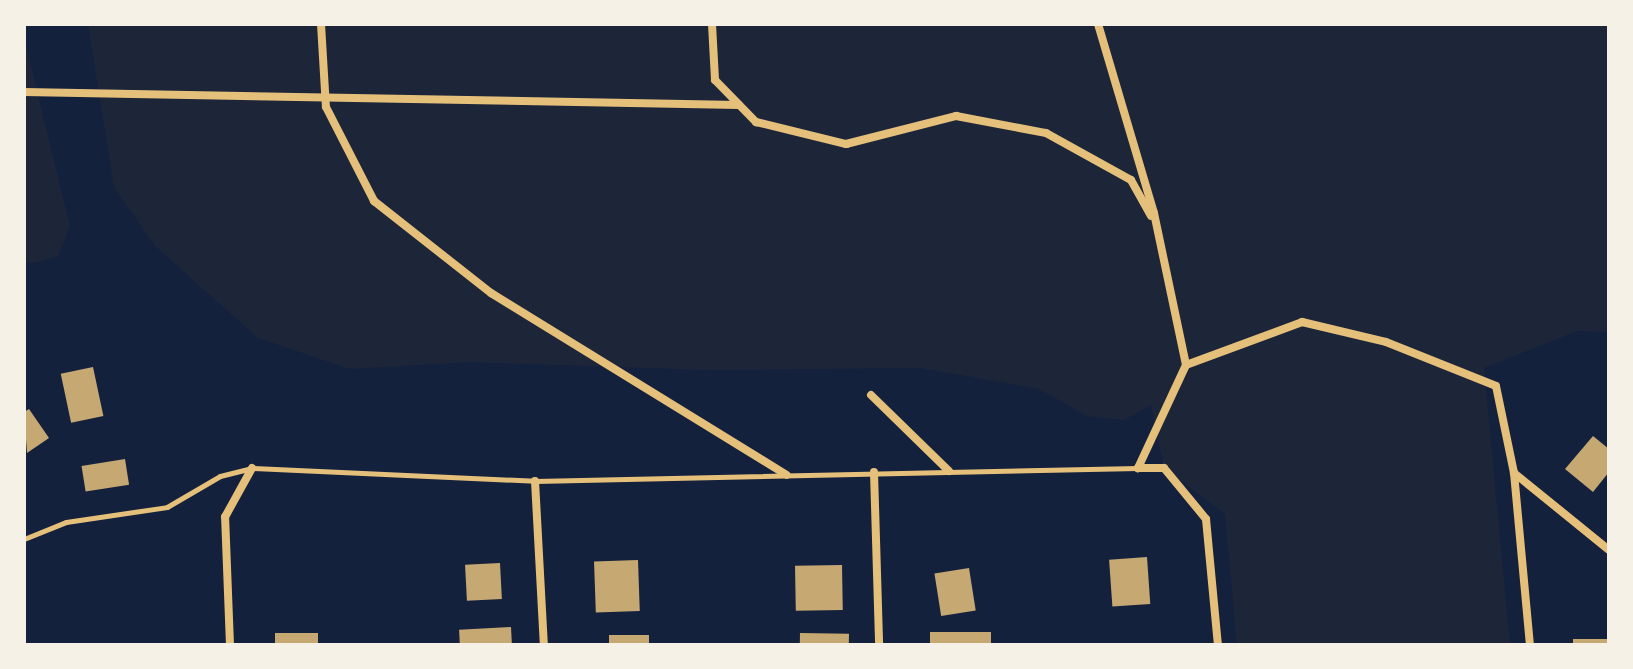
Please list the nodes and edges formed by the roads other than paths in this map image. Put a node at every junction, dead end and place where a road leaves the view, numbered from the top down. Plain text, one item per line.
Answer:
1 (321, 24) edge
2 (712, 24) edge
3 (1098, 24) edge
4 (24, 92) edge
5 (325, 100) junction
6 (739, 105) junction
7 (1157, 225) junction
8 (1186, 365) junction
9 (871, 395) dead end
10 (252, 468) junction
11 (1138, 468) junction
12 (949, 471) junction
13 (874, 472) junction
14 (1514, 473) junction
15 (787, 475) junction
16 (535, 481) junction
17 (24, 539) edge
18 (1609, 550) edge
19 (230, 645) edge
20 (544, 645) edge
21 (879, 645) edge
22 (1218, 645) edge
23 (1530, 645) edge

1 - 5 street
2 - 6 street
3 - 7 street
4 - 5 street
5 - 6 street
5 - 15 street
6 - 7 street
7 - 8 street
8 - 11 street
8 - 14 street
9 - 12 street
10 - 16 lane
10 - 17 lane
10 - 19 street
11 - 12 lane
11 - 22 street
12 - 13 lane
13 - 15 lane
13 - 21 street
14 - 18 street
14 - 23 street
15 - 16 lane
16 - 20 street

